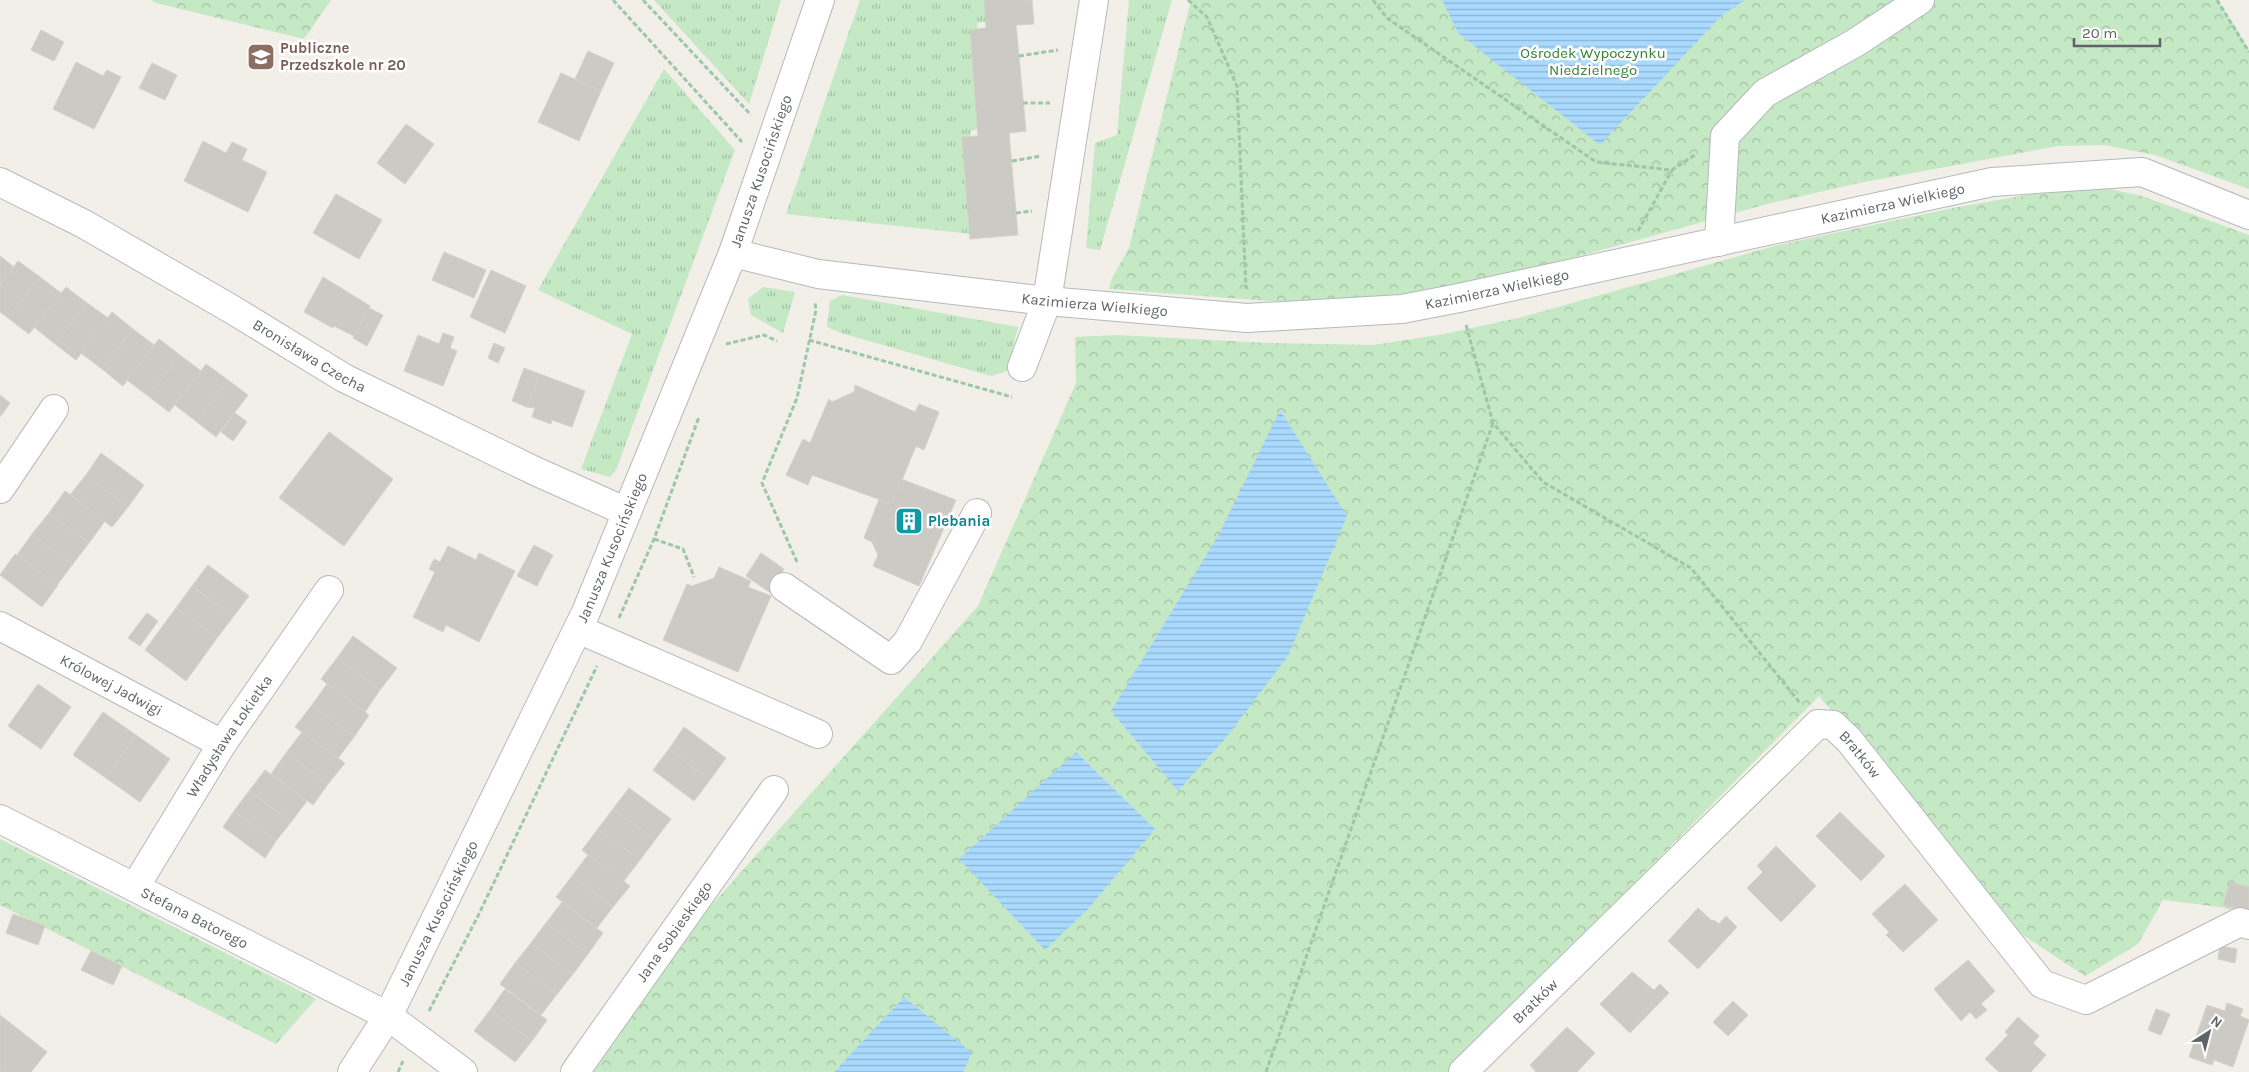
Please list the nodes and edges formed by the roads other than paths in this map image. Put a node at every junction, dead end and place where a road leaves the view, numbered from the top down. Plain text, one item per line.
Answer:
1 (820, 0) edge
2 (1094, 0) edge
3 (1920, 0) edge
4 (0, 182) edge
5 (2249, 215) edge
6 (1719, 242) junction
7 (733, 253) junction
8 (1047, 301) junction
9 (1022, 367) dead end
10 (54, 409) dead end
11 (0, 489) edge
12 (627, 512) junction
13 (977, 512) dead end
14 (793, 577) road end
15 (329, 590) dead end
16 (0, 626) edge
17 (578, 629) junction
18 (818, 734) dead end
19 (222, 744) junction
20 (774, 790) dead end
21 (0, 819) edge
22 (135, 887) junction
23 (2249, 925) edge
24 (388, 1016) junction
25 (352, 1072) edge
26 (463, 1072) edge
27 (575, 1072) edge
28 (1463, 1072) edge

1 - 7 street, Janusza Kusocińskiego
2 - 8 street
3 - 6 street
4 - 12 street, Bronisława Czecha
5 - 6 street, Kazimierza Wielkiego
6 - 8 street, Kazimierza Wielkiego
7 - 8 street, Kazimierza Wielkiego
7 - 12 street, Janusza Kusocińskiego
8 - 9 street
10 - 11 street
12 - 17 street, Janusza Kusocińskiego
13 - 14 street
15 - 19 street, Władysława Łokietka
16 - 19 street, Królowej Jadwigi
17 - 18 street
17 - 24 street, Janusza Kusocińskiego
19 - 22 street, Władysława Łokietka
20 - 27 street, Jana Sobieskiego
21 - 22 street, Stefana Batorego
22 - 24 street, Stefana Batorego
23 - 28 street, Bratków
24 - 25 street, Janusza Kusocińskiego
24 - 26 street

